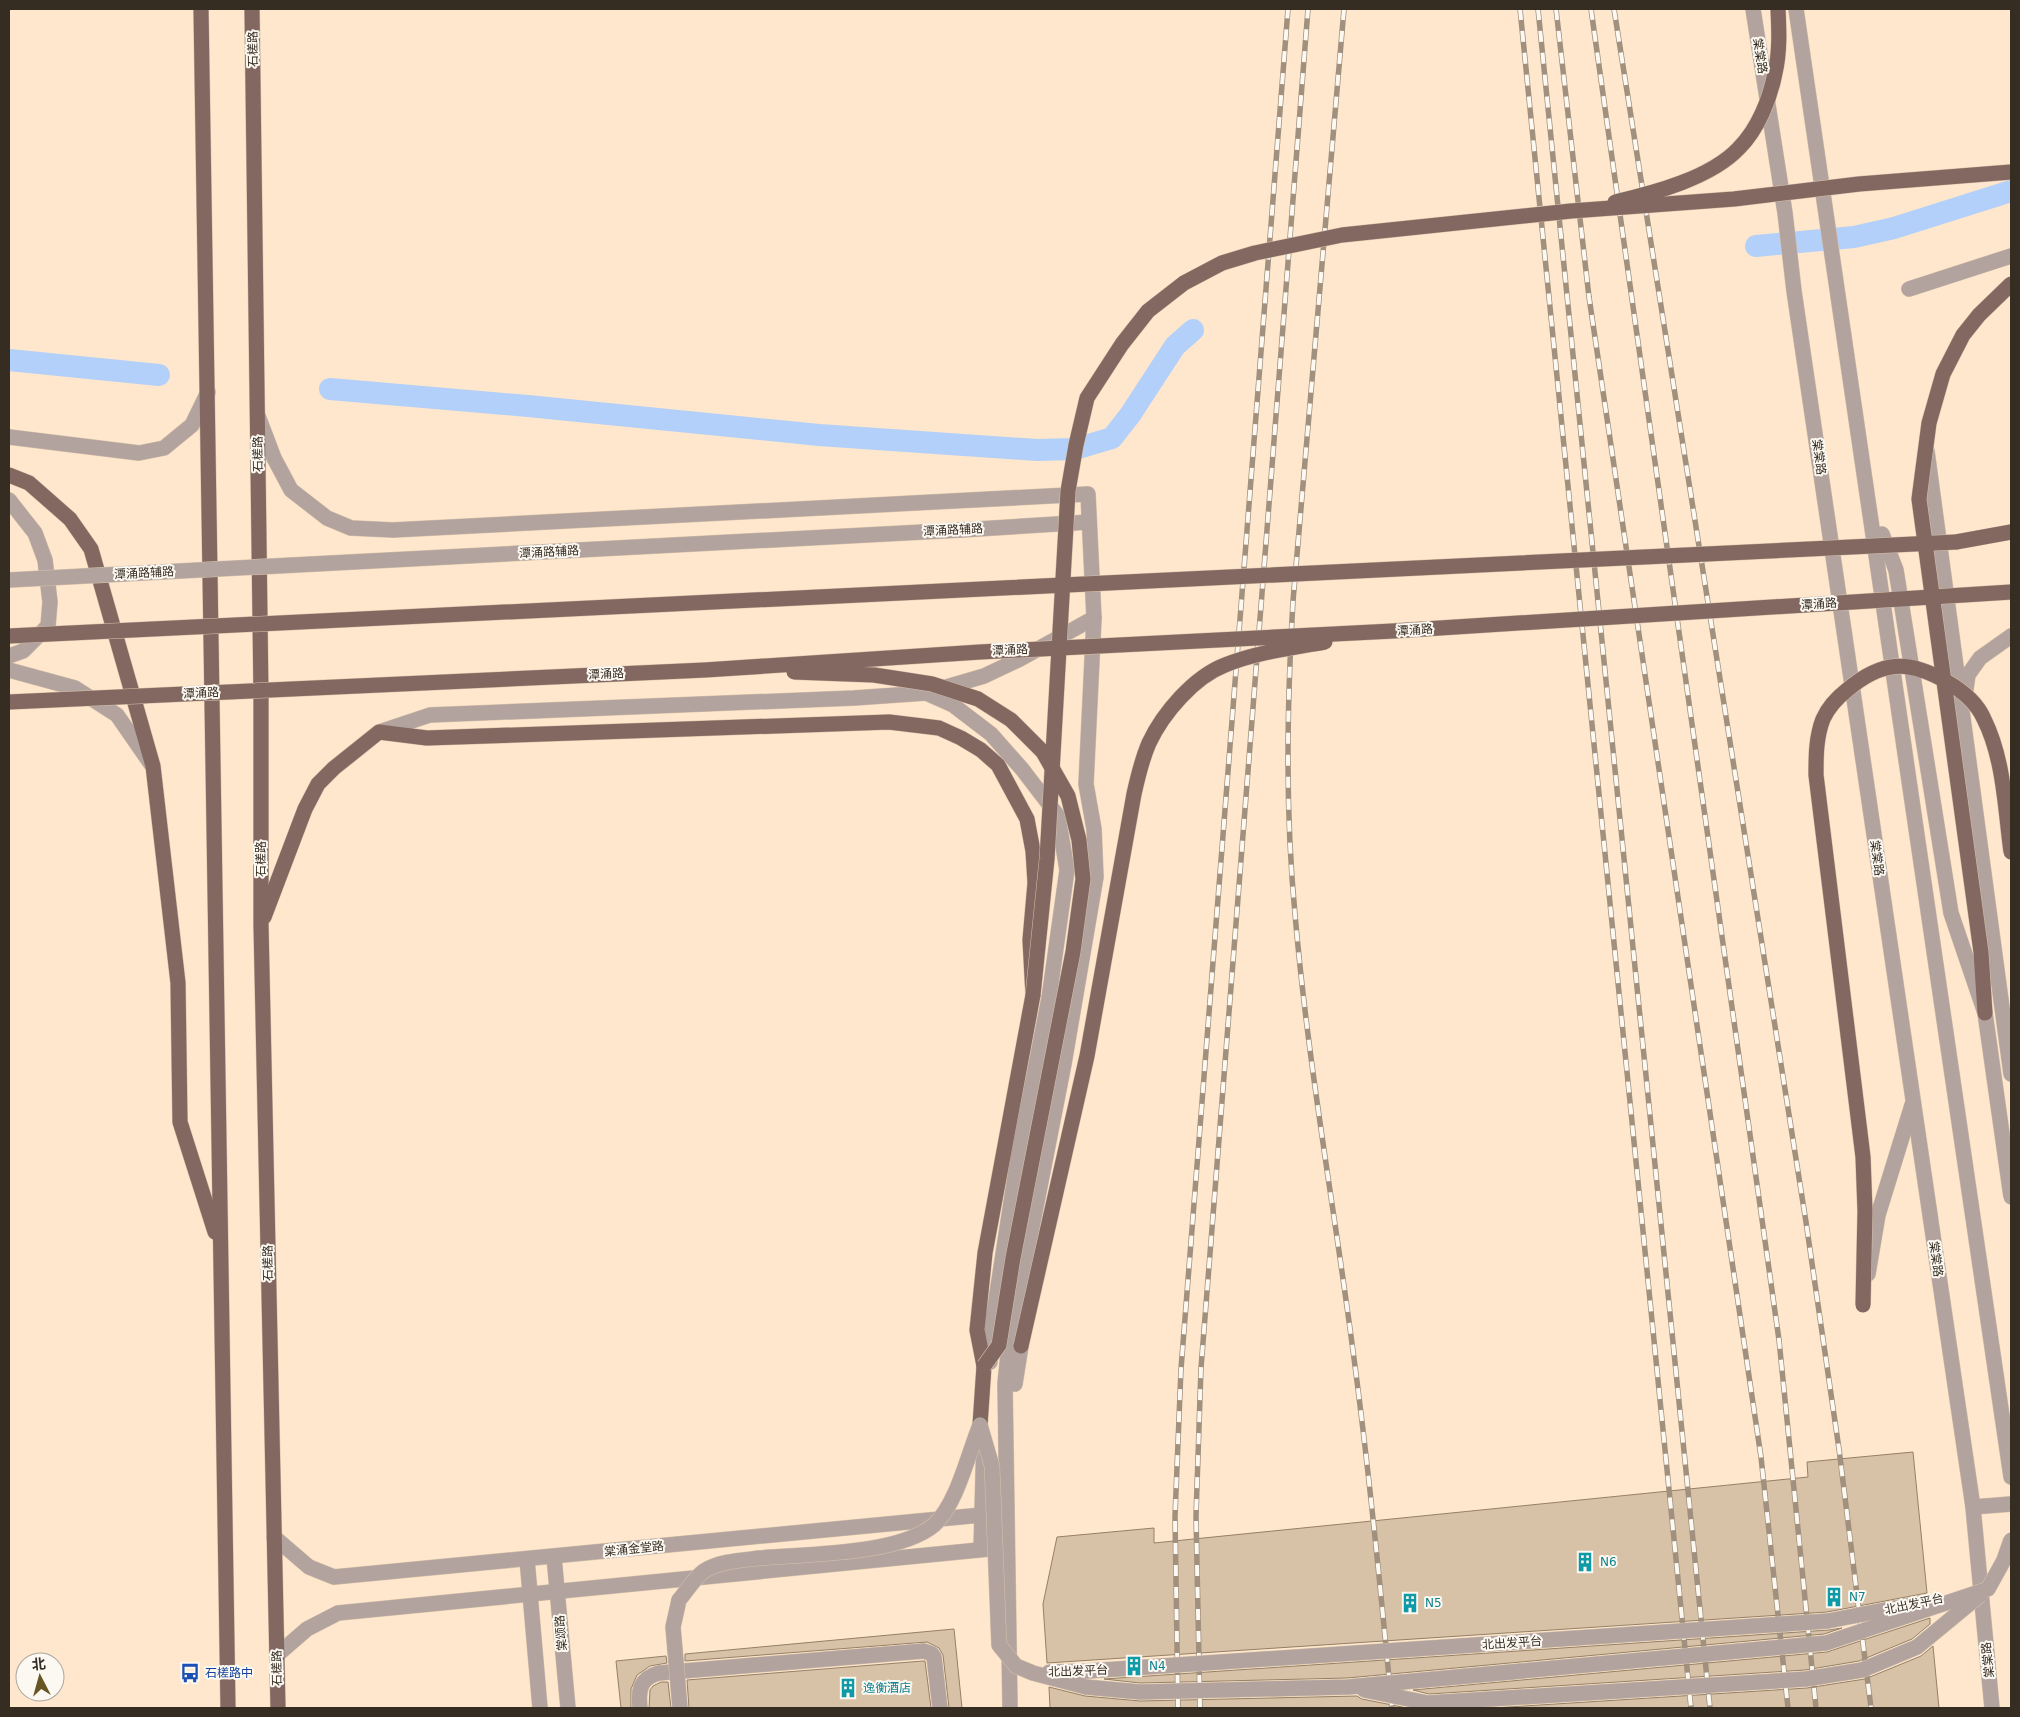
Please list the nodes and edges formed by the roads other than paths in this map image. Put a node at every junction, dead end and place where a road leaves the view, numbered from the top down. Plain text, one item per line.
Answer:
1 (202, 9) edge
2 (252, 9) edge
3 (1753, 9) edge
4 (1778, 9) edge
5 (1796, 9) edge
6 (2011, 172) edge
7 (1571, 211) junction
8 (2011, 256) edge
9 (2011, 284) edge
10 (1909, 289) dead end
11 (208, 392) junction
12 (258, 414) junction
13 (9, 437) edge
14 (1926, 443) junction
15 (9, 475) edge
16 (1868, 499) junction
17 (9, 500) edge
18 (1089, 522) junction
19 (2011, 532) edge
20 (2011, 539) edge
21 (1956, 542) junction
22 (9, 580) edge
23 (2011, 592) edge
24 (1094, 618) junction
25 (1393, 631) junction
26 (9, 636) edge
27 (2011, 636) edge
28 (9, 656) edge
29 (9, 670) edge
30 (706, 670) junction
31 (926, 693) junction
32 (9, 702) edge
33 (379, 732) junction
34 (1967, 747) junction
35 (153, 766) junction
36 (2011, 852) edge
37 (261, 925) junction
38 (1033, 995) junction
39 (1985, 1012) junction
40 (2011, 1074) edge
41 (1913, 1102) junction
42 (2011, 1197) edge
43 (220, 1249) junction
44 (1864, 1305) joint
45 (1021, 1346) joint
46 (984, 1366) junction
47 (980, 1425) junction
48 (1006, 1440) junction
49 (2011, 1477) edge
50 (2011, 1504) edge
51 (1973, 1507) junction
52 (1006, 1512) junction
53 (982, 1515) junction
54 (274, 1536) junction
55 (2011, 1540) edge
56 (1006, 1548) junction
57 (981, 1549) junction
58 (554, 1557) junction
59 (527, 1559) junction
60 (1988, 1589) junction
61 (557, 1592) junction
62 (530, 1594) junction
63 (277, 1654) junction
64 (1033, 1673) junction
65 (1348, 1687) junction
66 (228, 1708) edge
67 (278, 1708) edge
68 (540, 1708) edge
69 (568, 1708) edge
70 (640, 1708) edge
71 (647, 1708) edge
72 (680, 1708) edge
73 (933, 1708) edge
74 (940, 1708) edge
75 (1010, 1708) edge
76 (1992, 1708) edge

1 - 11 main road
2 - 12 main road, 石槎路
3 - 41 street, 棠棠路
4 - 7 main road, bridge
5 - 16 street
6 - 7 main road, bridge
7 - 38 main road, bridge
8 - 10 street
9 - 14 main road, bridge
11 - 13 street
11 - 43 main road
12 - 18 street
12 - 37 main road, 石槎路
14 - 34 street
14 - 39 main road, bridge
15 - 35 main road
16 - 39 street, bridge
16 - 49 street
17 - 28 street
18 - 22 street, 潭涌路辅路, bridge
18 - 24 street
19 - 21 main road
20 - 21 main road
21 - 26 main road, bridge
23 - 25 main road, 潭涌路, bridge
24 - 31 street
24 - 48 street
25 - 30 main road, 潭涌路, bridge
25 - 45 main road, bridge
27 - 34 street
29 - 35 street
30 - 32 main road, 潭涌路, bridge
30 - 46 main road, bridge
31 - 33 street
31 - 53 street
33 - 37 main road
33 - 38 main road, bridge
34 - 40 street
35 - 43 main road
36 - 44 main road, bridge
37 - 54 main road, 石槎路
38 - 46 main road
39 - 42 street, bridge
41 - 44 street
41 - 51 street, 棠棠路
43 - 66 main road
45 - 48 street
46 - 47 main road
47 - 64 street, 北出发平台, bridge
47 - 72 street, bridge
48 - 52 street
50 - 51 street
51 - 76 street, 棠棠路
52 - 53 street, 棠涌金堂路
52 - 56 street
53 - 57 street
53 - 58 street, 棠涌金堂路
54 - 59 street, 棠涌金堂路
54 - 63 main road, 石槎路
55 - 60 street, 北出发平台, bridge
56 - 57 street
56 - 75 street
57 - 61 street
58 - 59 street, 棠涌金堂路
58 - 61 street, 棠颂路
59 - 62 street
60 - 64 street, 北出发平台, bridge
60 - 65 street, 北出发平台, bridge
60 - 65 street, 北出发平台, bridge
61 - 62 street
61 - 69 street, 棠颂路
62 - 63 street
62 - 68 street
63 - 67 main road, 石槎路
64 - 65 street, 北出发平台, bridge
70 - 74 street
71 - 73 street

